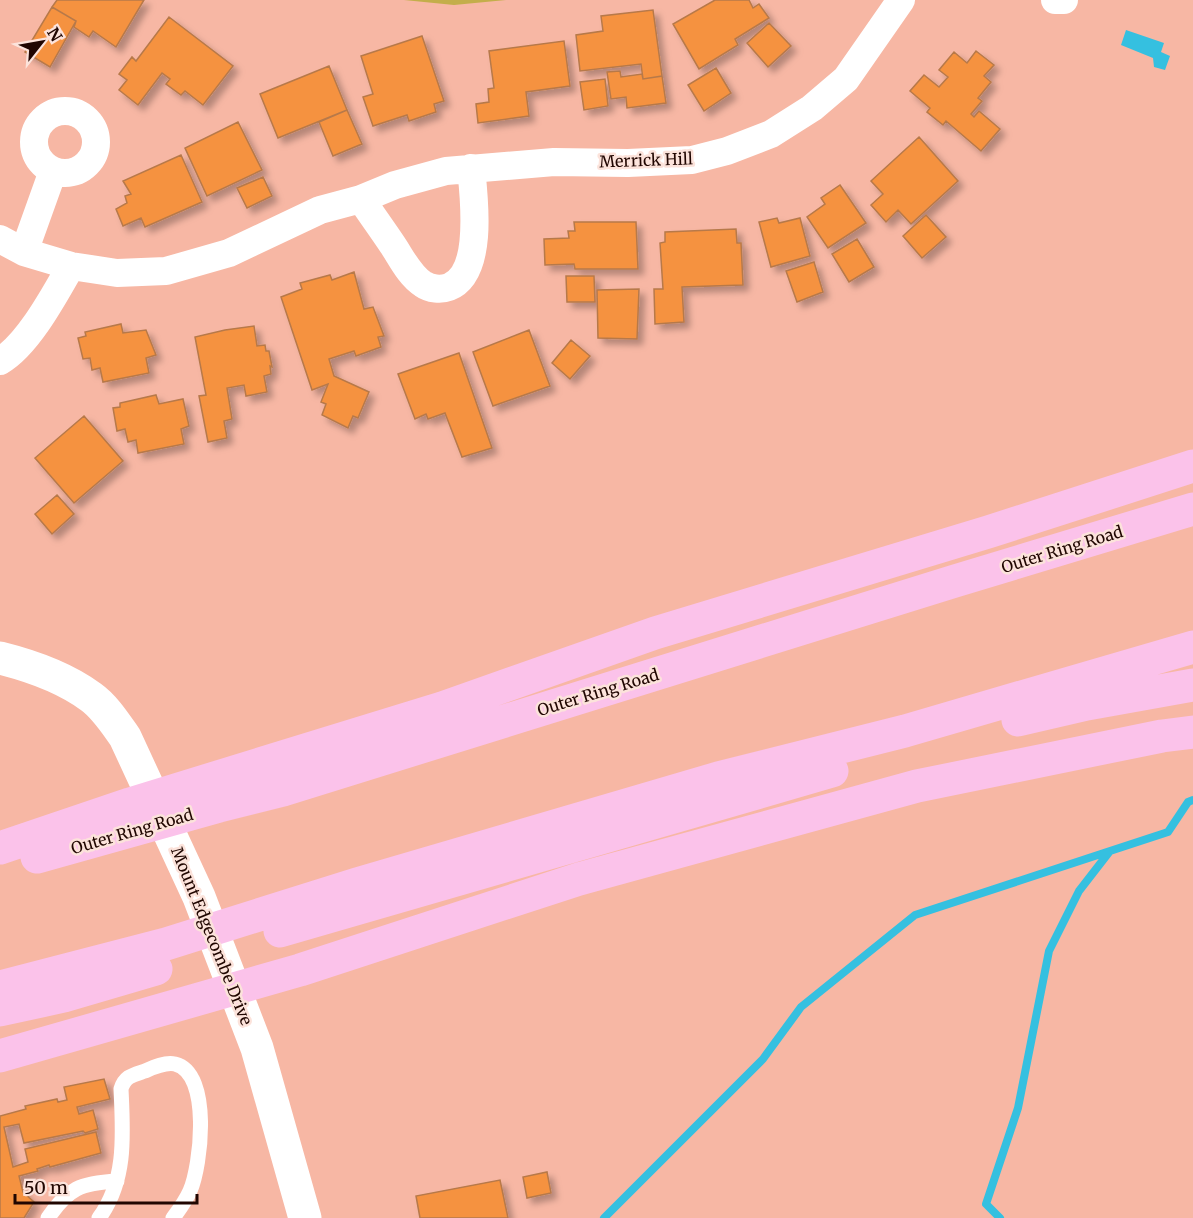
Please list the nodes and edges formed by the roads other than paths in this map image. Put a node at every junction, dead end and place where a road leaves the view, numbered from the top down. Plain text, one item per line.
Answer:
1 (901, 0) edge
2 (1055, 0) edge
3 (1064, 0) edge
4 (471, 168) junction
5 (53, 171) dead end
6 (361, 198) junction
7 (12, 245) edge
8 (71, 266) junction
9 (0, 361) edge
10 (1193, 466) edge
11 (1193, 489) edge
12 (1193, 509) edge
13 (1193, 647) edge
14 (0, 658) edge
15 (1193, 685) edge
16 (1177, 734) edge
17 (283, 790) junction
18 (209, 795) junction
19 (135, 817) junction
20 (0, 848) edge
21 (0, 867) edge
22 (279, 920) junction
23 (169, 954) junction
24 (0, 987) edge
25 (0, 1010) edge
26 (0, 1056) edge
27 (117, 1181) junction
28 (48, 1218) edge
29 (99, 1218) edge
30 (172, 1218) edge
31 (305, 1218) edge

1 - 4 street, Merrick Hill
2 - 3 street
4 - 6 street, Merrick Hill
4 - 6 street
5 - 7 street
6 - 8 street, Merrick Hill
7 - 8 street, Merrick Hill
8 - 9 street
10 - 18 highway
11 - 17 highway
12 - 17 highway, Outer Ring Road
13 - 22 highway
14 - 31 street, Mount Edgecombe Drive
15 - 22 highway
16 - 26 highway
17 - 18 highway, Outer Ring Road
18 - 19 highway, Outer Ring Road
19 - 20 highway
19 - 21 highway, Outer Ring Road
22 - 23 highway
23 - 24 highway
23 - 25 highway
27 - 28 lane
27 - 29 lane
27 - 30 lane

